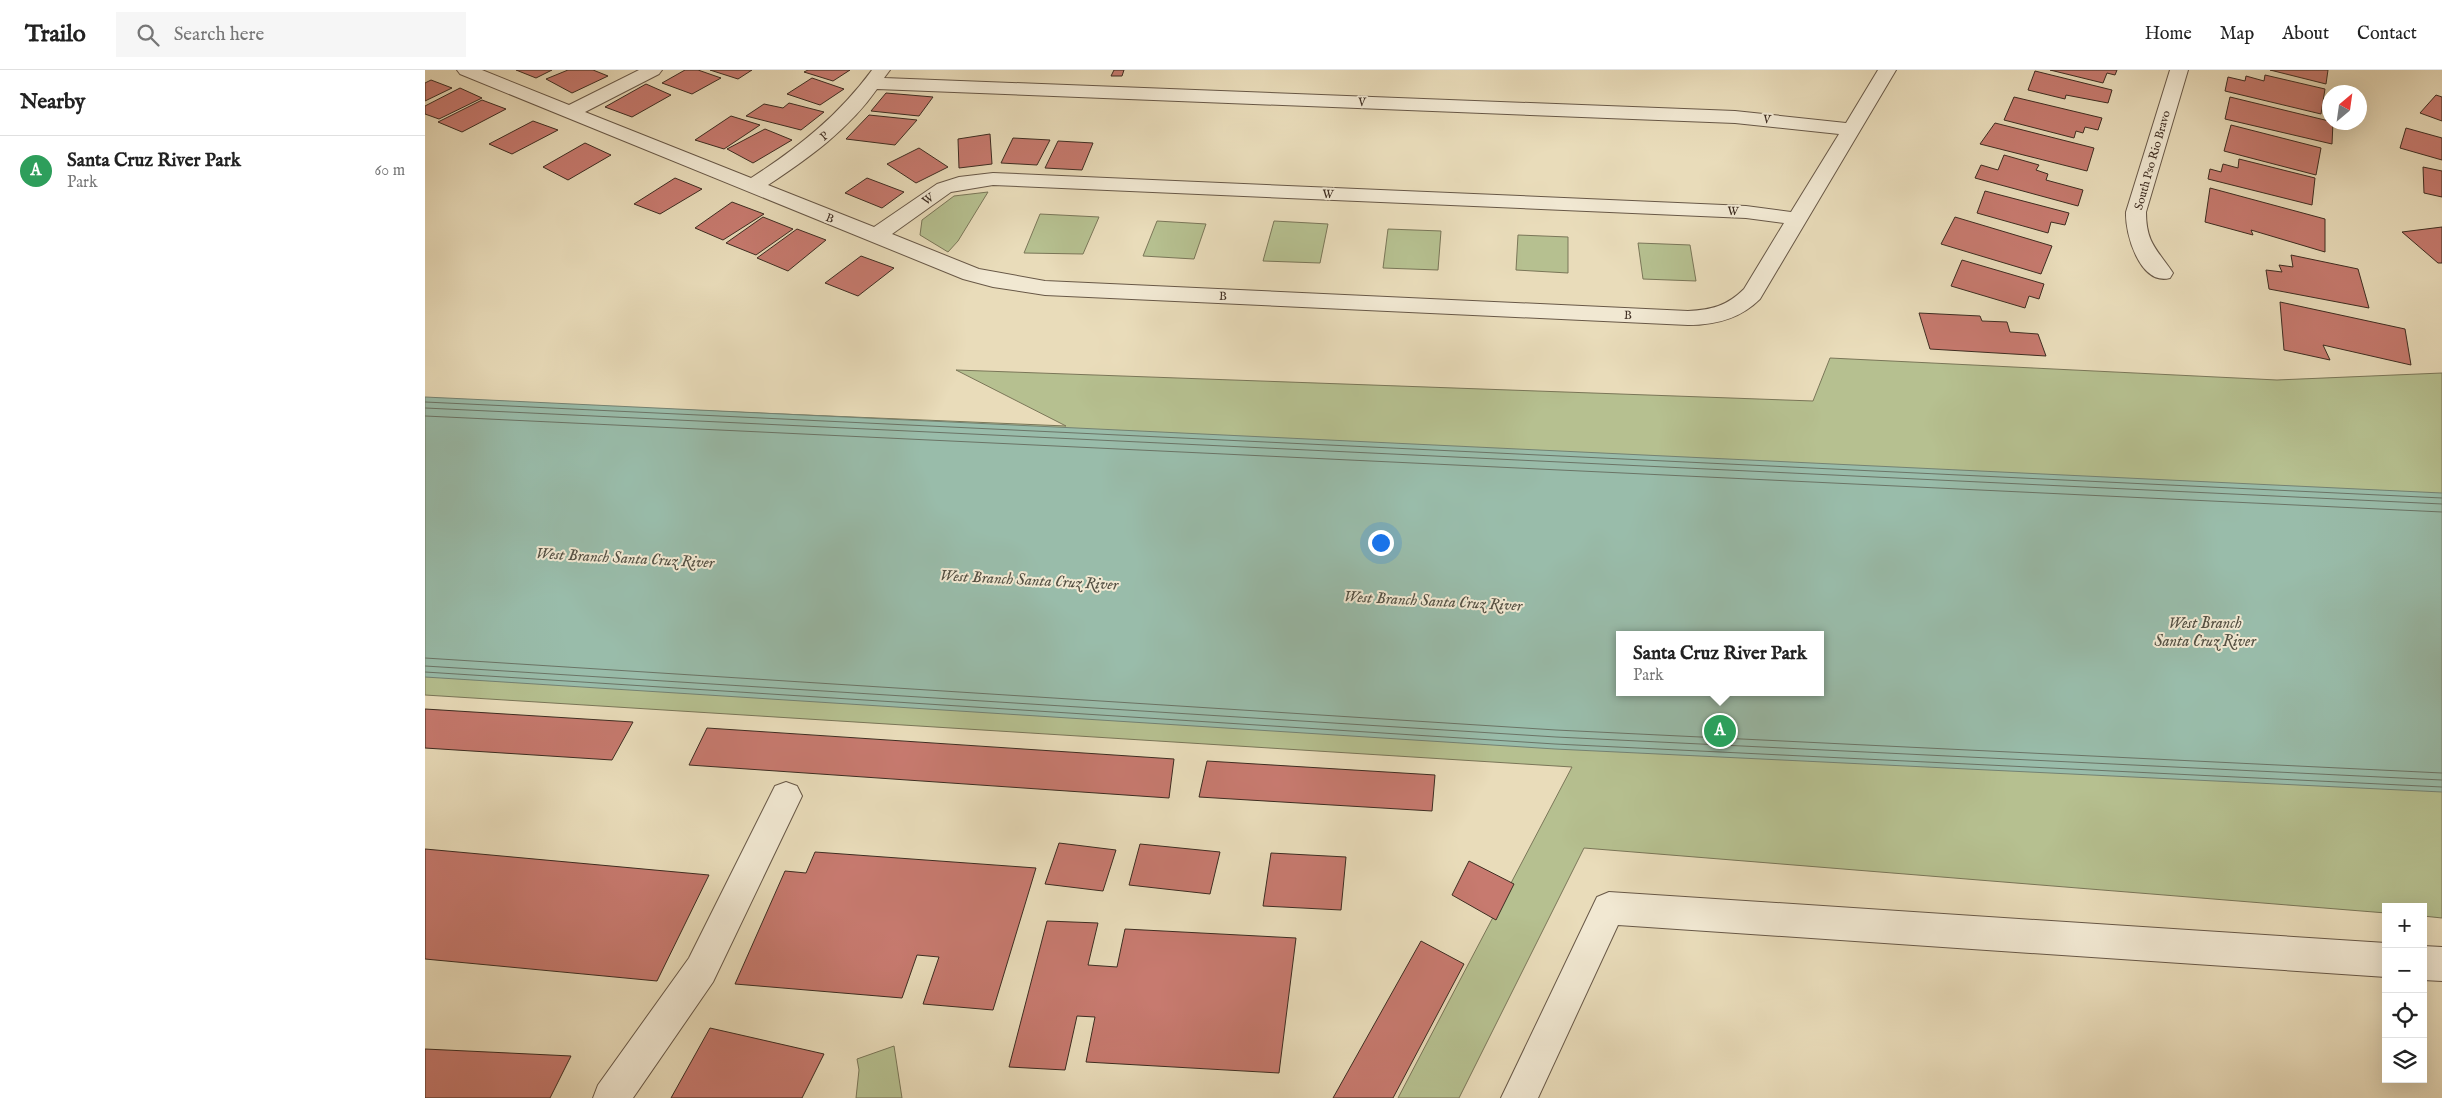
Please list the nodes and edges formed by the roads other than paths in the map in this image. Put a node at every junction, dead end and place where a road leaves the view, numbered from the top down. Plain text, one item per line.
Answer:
1 (467, 70) edge
2 (653, 70) edge
3 (1887, 70) edge
4 (2179, 70) edge
5 (877, 77) edge
6 (570, 112) junction
7 (1851, 129) junction
8 (753, 186) junction
9 (1796, 220) junction
10 (876, 236) junction
11 (2162, 273) dead end
12 (786, 796) dead end
13 (2382, 960) edge
14 (2427, 963) edge
15 (2442, 964) edge
16 (611, 1098) edge
17 (1519, 1098) edge

1 - 6 street, B
2 - 6 street
3 - 7 street, B
4 - 11 street, South Pso Rio Bravo
5 - 7 street, V
5 - 8 street, P
6 - 8 street, B
7 - 9 street, B
8 - 10 street, B
9 - 10 street, W
9 - 10 street, B
12 - 16 street
13 - 17 street
14 - 15 street

